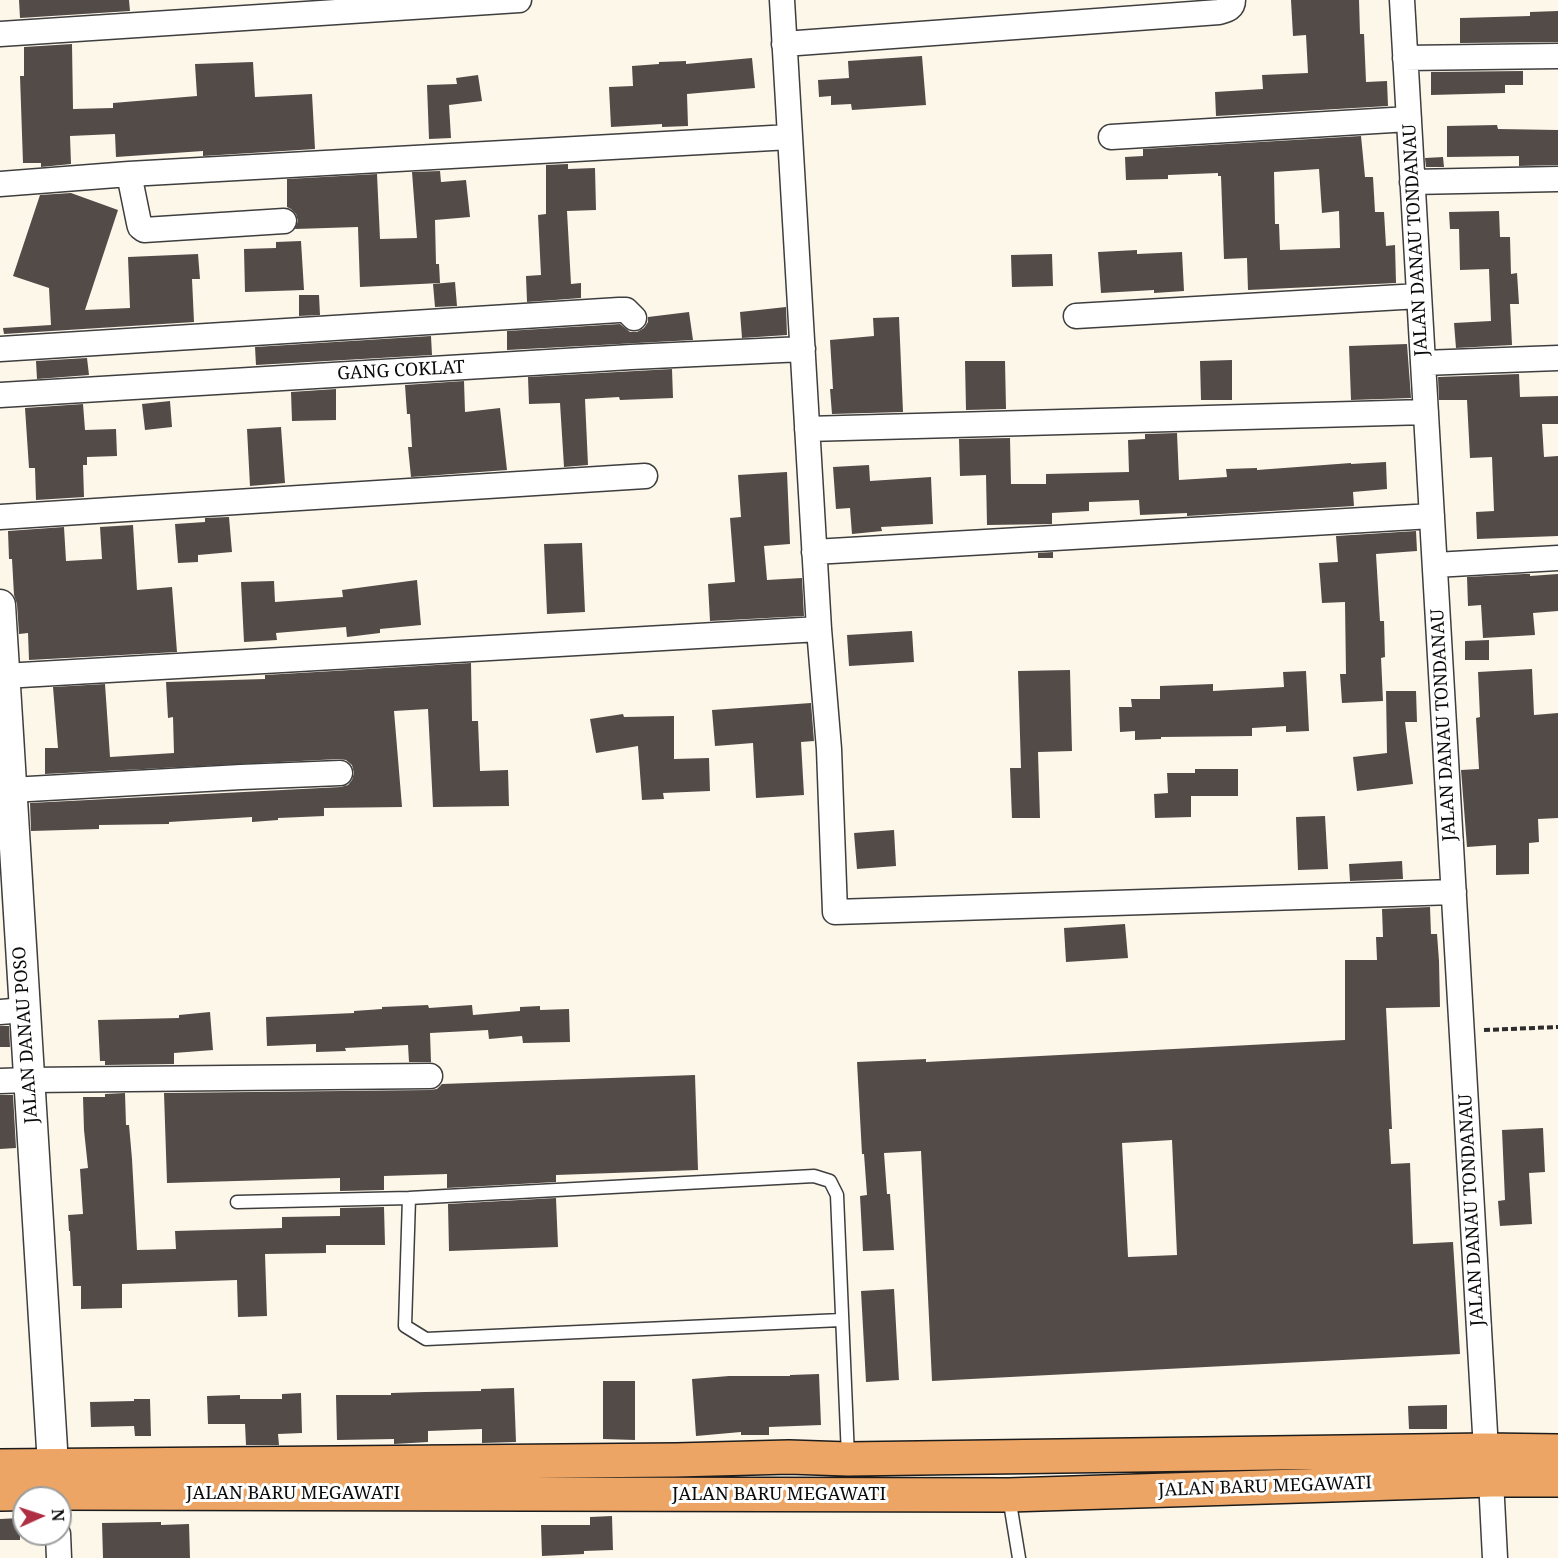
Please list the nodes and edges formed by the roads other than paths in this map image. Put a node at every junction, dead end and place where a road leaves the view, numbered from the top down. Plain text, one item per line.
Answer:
1 (519, 0) edge
2 (782, 0) edge
3 (1233, 0) edge
4 (1402, 0) edge
5 (0, 34) edge
6 (784, 44) junction
7 (1558, 56) edge
8 (1405, 58) junction
9 (1409, 119) junction
10 (790, 137) junction
11 (1111, 137) dead end
12 (129, 174) junction
13 (1558, 178) edge
14 (1412, 182) junction
15 (0, 184) edge
16 (284, 221) dead end
17 (1419, 296) junction
18 (1076, 316) dead end
19 (634, 318) dead end
20 (0, 349) edge
21 (803, 349) junction
22 (1558, 358) edge
23 (1423, 363) junction
24 (0, 395) edge
25 (1426, 412) junction
26 (807, 429) junction
27 (645, 476) dead end
28 (1432, 516) junction
29 (0, 517) edge
30 (814, 552) junction
31 (1558, 558) edge
32 (1435, 565) junction
33 (0, 605) edge
34 (819, 629) junction
35 (2, 660) edge
36 (4, 727) edge
37 (340, 774) dead end
38 (11, 790) junction
39 (1454, 892) junction
40 (9, 900) edge
41 (12, 1011) edge
42 (430, 1076) dead end
43 (15, 1080) edge
44 (409, 1198) junction
45 (237, 1202) dead end
46 (841, 1320) junction
47 (1558, 1451) edge
48 (789, 1457) junction
49 (848, 1459) junction
50 (676, 1460) junction
51 (1489, 1465) junction
52 (0, 1466) edge
53 (1558, 1480) edge
54 (55, 1486) edge
55 (72, 1486) edge
56 (683, 1495) junction
57 (793, 1495) junction
58 (1009, 1495) junction
59 (1019, 1558) edge
60 (1495, 1558) edge

1 - 5 street
2 - 6 street
3 - 6 street
4 - 8 street, JALAN DANAU TONDANAU
6 - 10 street
7 - 8 street
8 - 9 street, JALAN DANAU TONDANAU
9 - 11 street
9 - 14 street, JALAN DANAU TONDANAU
10 - 12 street
10 - 21 street
12 - 15 street
12 - 16 street
13 - 14 street
14 - 17 street, JALAN DANAU TONDANAU
17 - 18 street
17 - 23 street, JALAN DANAU TONDANAU
19 - 20 street
21 - 24 street, GANG COKLAT
21 - 26 street
22 - 23 street
23 - 25 street, JALAN DANAU TONDANAU
25 - 26 street
25 - 28 street, JALAN DANAU TONDANAU
26 - 30 street
27 - 29 street
28 - 30 street
28 - 32 street, JALAN DANAU TONDANAU
30 - 34 street
31 - 32 street
32 - 39 street, JALAN DANAU TONDANAU
33 - 35 street, JALAN DANAU POSO
34 - 35 street
34 - 39 street
35 - 36 street, JALAN DANAU POSO
36 - 38 street, JALAN DANAU POSO
37 - 38 street
38 - 40 street, JALAN DANAU POSO
39 - 51 street, JALAN DANAU TONDANAU
40 - 41 street, JALAN DANAU POSO
41 - 43 street, JALAN DANAU POSO
42 - 43 street
43 - 54 street, JALAN DANAU POSO
44 - 45 lane
44 - 46 lane
44 - 46 lane
46 - 49 lane
47 - 51 highway, JALAN BARU MEGAWATI
48 - 49 highway, JALAN BARU MEGAWATI
48 - 50 highway, JALAN BARU MEGAWATI
48 - 57 highway
49 - 51 highway, JALAN BARU MEGAWATI
50 - 54 highway, JALAN BARU MEGAWATI
50 - 56 highway
51 - 53 highway, JALAN BARU MEGAWATI
51 - 58 highway, JALAN BARU MEGAWATI
51 - 60 street, JALAN DANAU TONDANAU
52 - 54 highway, JALAN BARU MEGAWATI
55 - 56 highway, JALAN BARU MEGAWATI
56 - 57 highway, JALAN BARU MEGAWATI
57 - 58 highway, JALAN BARU MEGAWATI
58 - 59 lane

